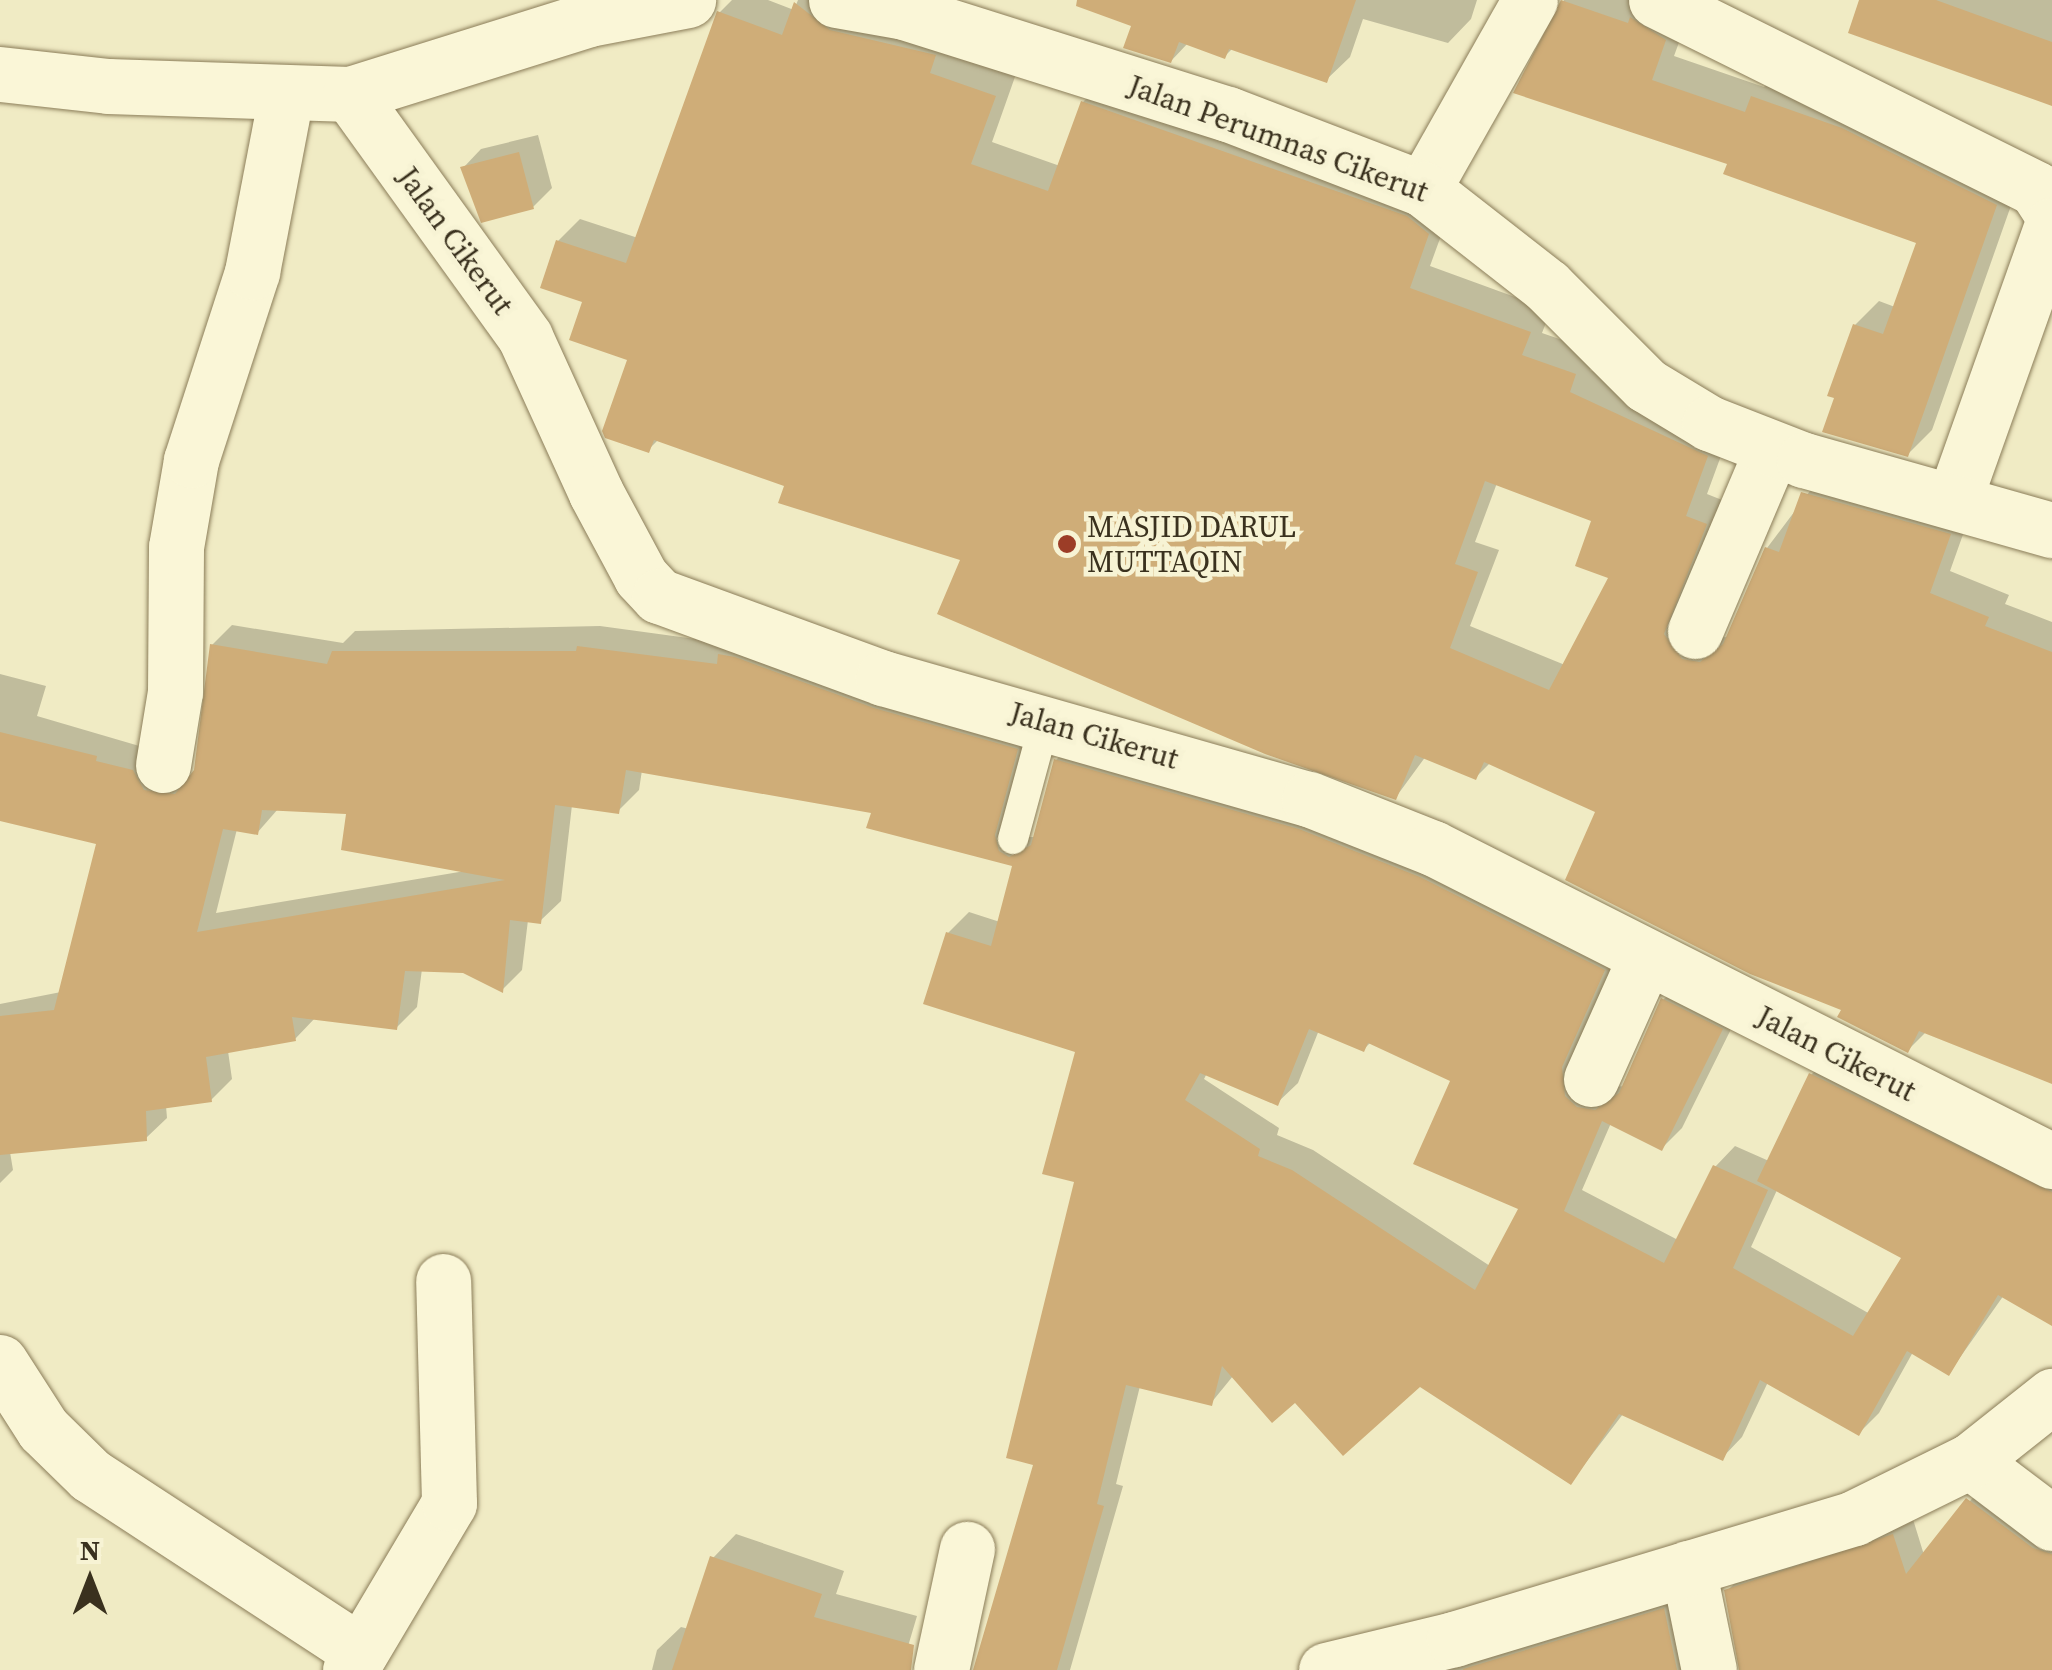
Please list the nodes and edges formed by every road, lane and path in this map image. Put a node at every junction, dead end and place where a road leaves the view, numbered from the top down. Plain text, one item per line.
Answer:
1 (836, 0) edge
2 (1530, 0) edge
3 (1656, 0) edge
4 (669, 1) edge
5 (0, 74) edge
6 (350, 94) junction
7 (286, 96) junction
8 (1423, 189) junction
9 (2052, 214) edge
10 (2052, 224) edge
11 (1772, 450) junction
12 (1954, 500) junction
13 (2052, 530) edge
14 (1696, 631) dead end
15 (1045, 721) junction
16 (163, 764) dead end
17 (1013, 839) dead end
18 (1644, 958) junction
19 (1591, 1078) dead end
20 (2052, 1160) edge
21 (443, 1281) dead end
22 (0, 1362) edge
23 (2052, 1396) edge
24 (1970, 1461) junction
25 (2052, 1522) edge
26 (967, 1549) dead end
27 (1688, 1568) junction
28 (355, 1661) edge
29 (942, 1670) edge
30 (1326, 1670) edge
31 (1709, 1670) edge

1 - 8 street, Jalan Perumnas Cikerut
2 - 8 street
3 - 9 street
4 - 6 street
5 - 7 street
6 - 7 street
6 - 15 street, Jalan Cikerut
7 - 16 street
8 - 11 street, Jalan Perumnas Cikerut
10 - 12 street
11 - 12 street, Jalan Perumnas Cikerut
11 - 14 street
12 - 13 street, Jalan Perumnas Cikerut
15 - 17 lane
15 - 18 street, Jalan Cikerut
18 - 19 street
18 - 20 street, Jalan Cikerut
21 - 28 street
22 - 28 street
23 - 24 street
24 - 25 street
24 - 27 street
26 - 29 street
27 - 30 street
27 - 31 street

